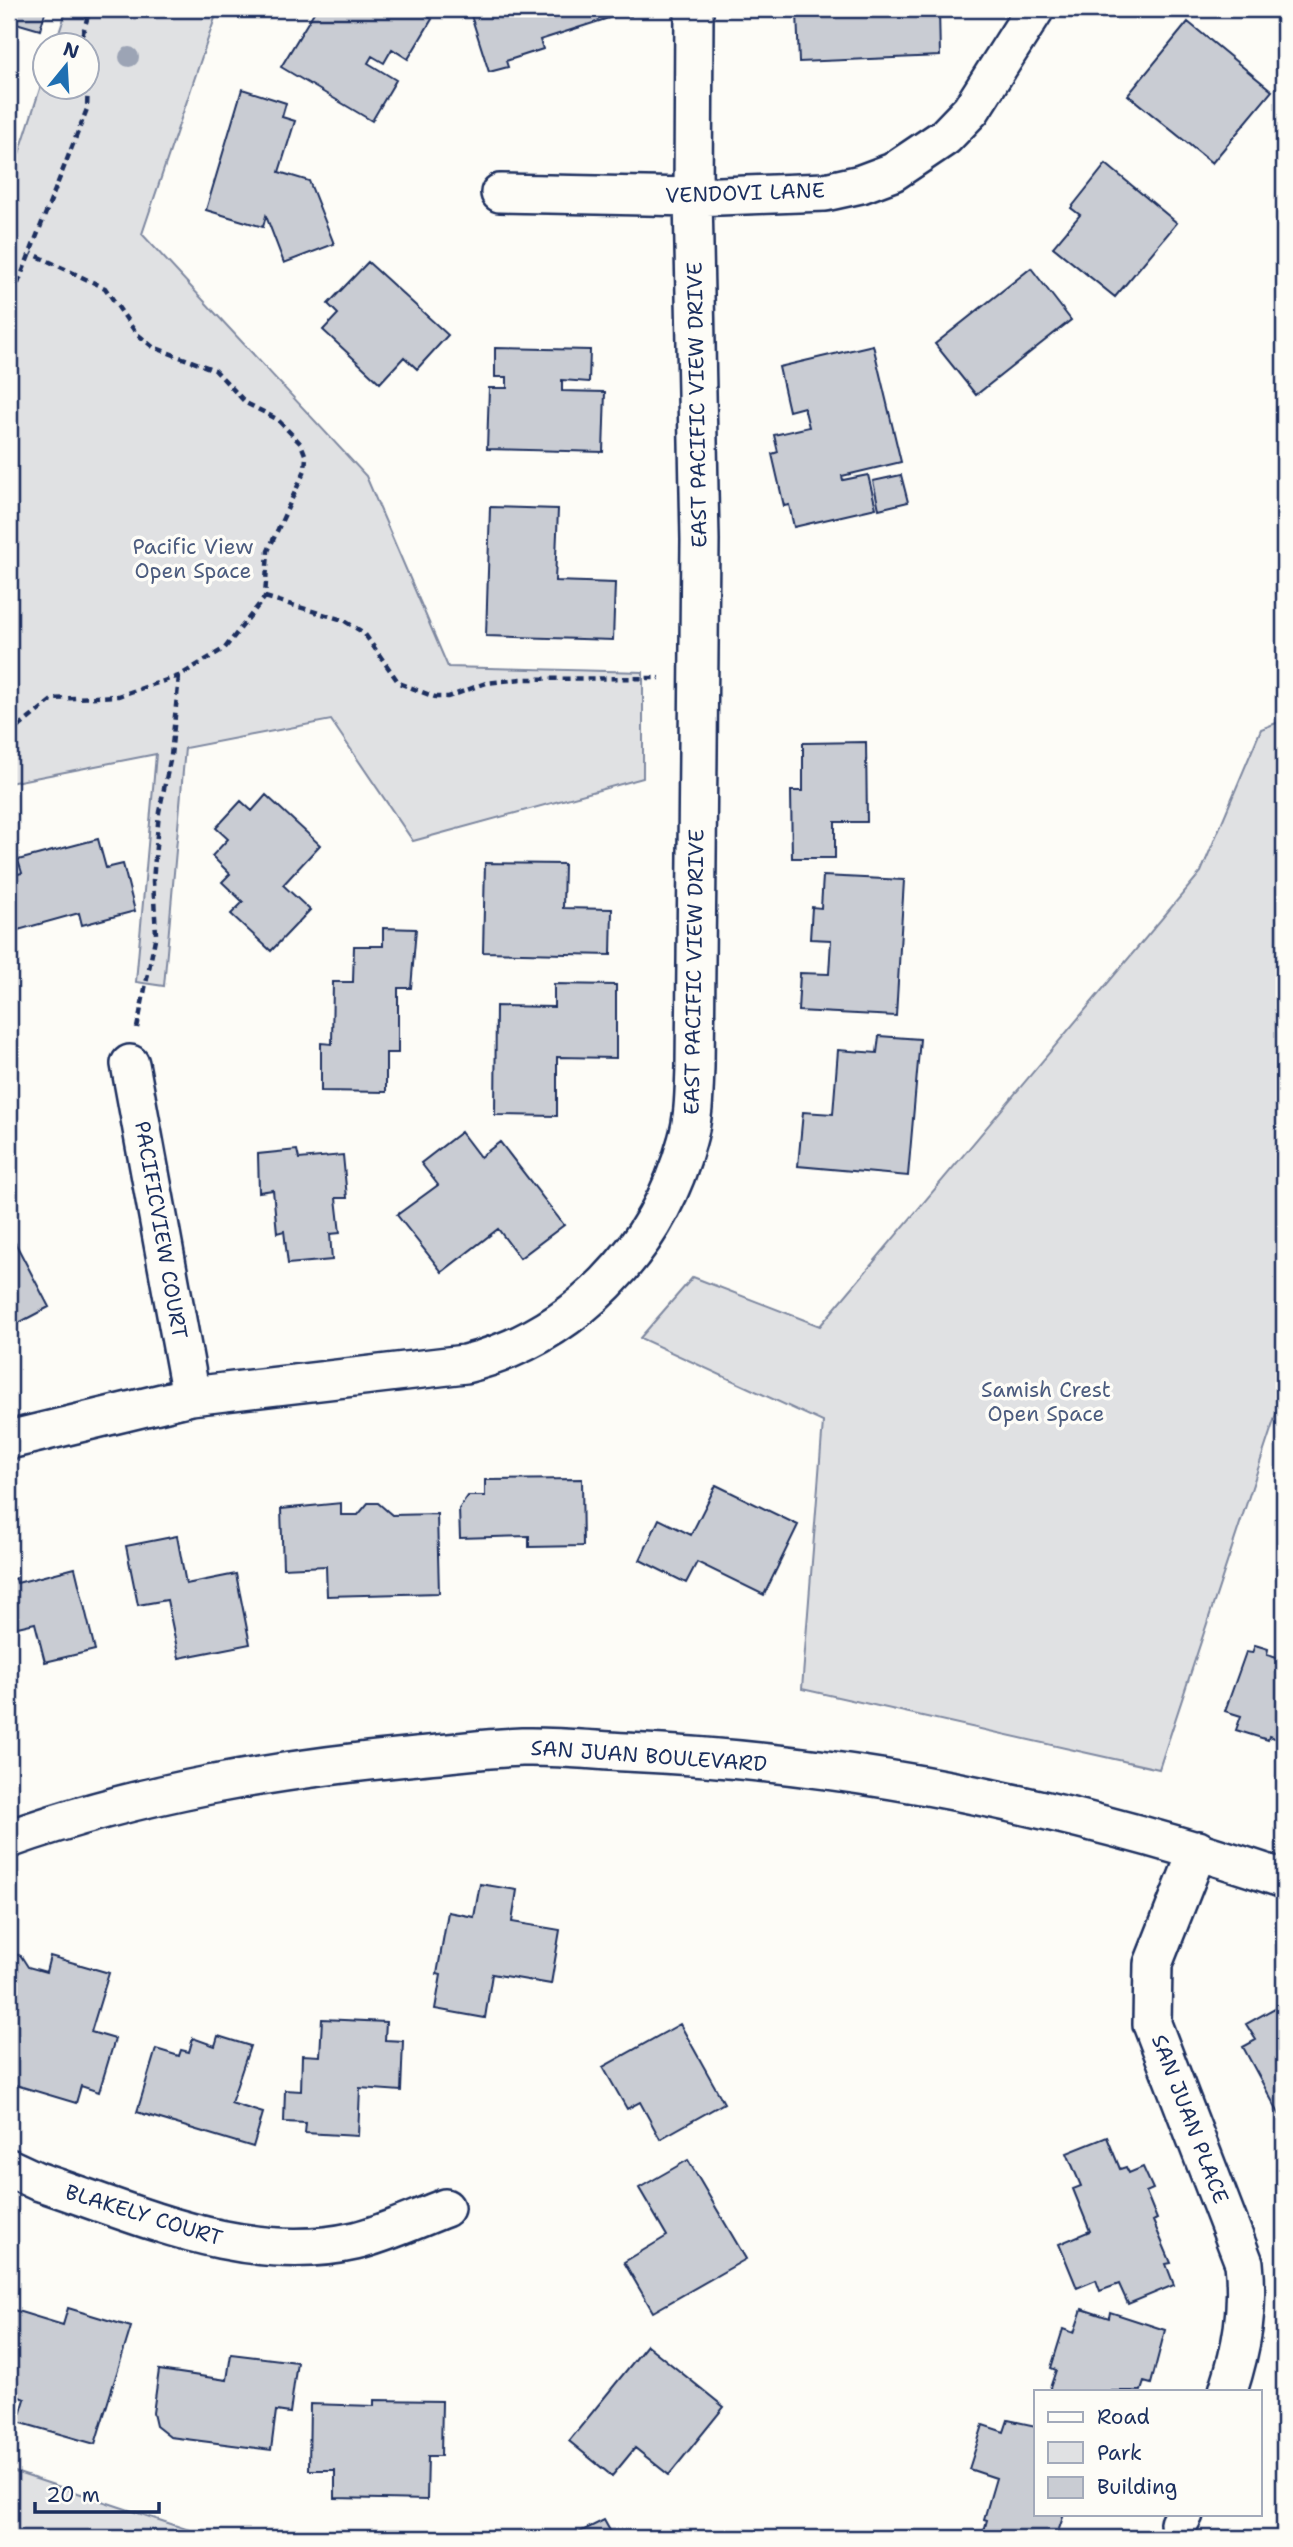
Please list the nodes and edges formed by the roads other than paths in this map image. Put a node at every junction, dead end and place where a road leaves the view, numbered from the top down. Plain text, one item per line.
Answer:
1 (694, 9) edge
2 (1035, 9) edge
3 (500, 193) dead end
4 (693, 197) junction
5 (130, 1064) road end
6 (191, 1396) junction
7 (9, 1440) edge
8 (9, 1839) edge
9 (1198, 1850) junction
10 (1284, 1879) edge
11 (9, 2168) edge
12 (445, 2208) dead end
13 (1228, 2390) edge

1 - 4 street, EAST PACIFIC VIEW DRIVE
2 - 4 street, VENDOVI LANE
3 - 4 street, VENDOVI LANE
4 - 6 street, EAST PACIFIC VIEW DRIVE
5 - 6 street, PACIFICVIEW COURT
6 - 7 street, EAST PACIFIC VIEW DRIVE
8 - 9 street, SAN JUAN BOULEVARD
9 - 10 street, SAN JUAN BOULEVARD
9 - 13 street, SAN JUAN PLACE
11 - 12 street, BLAKELY COURT

